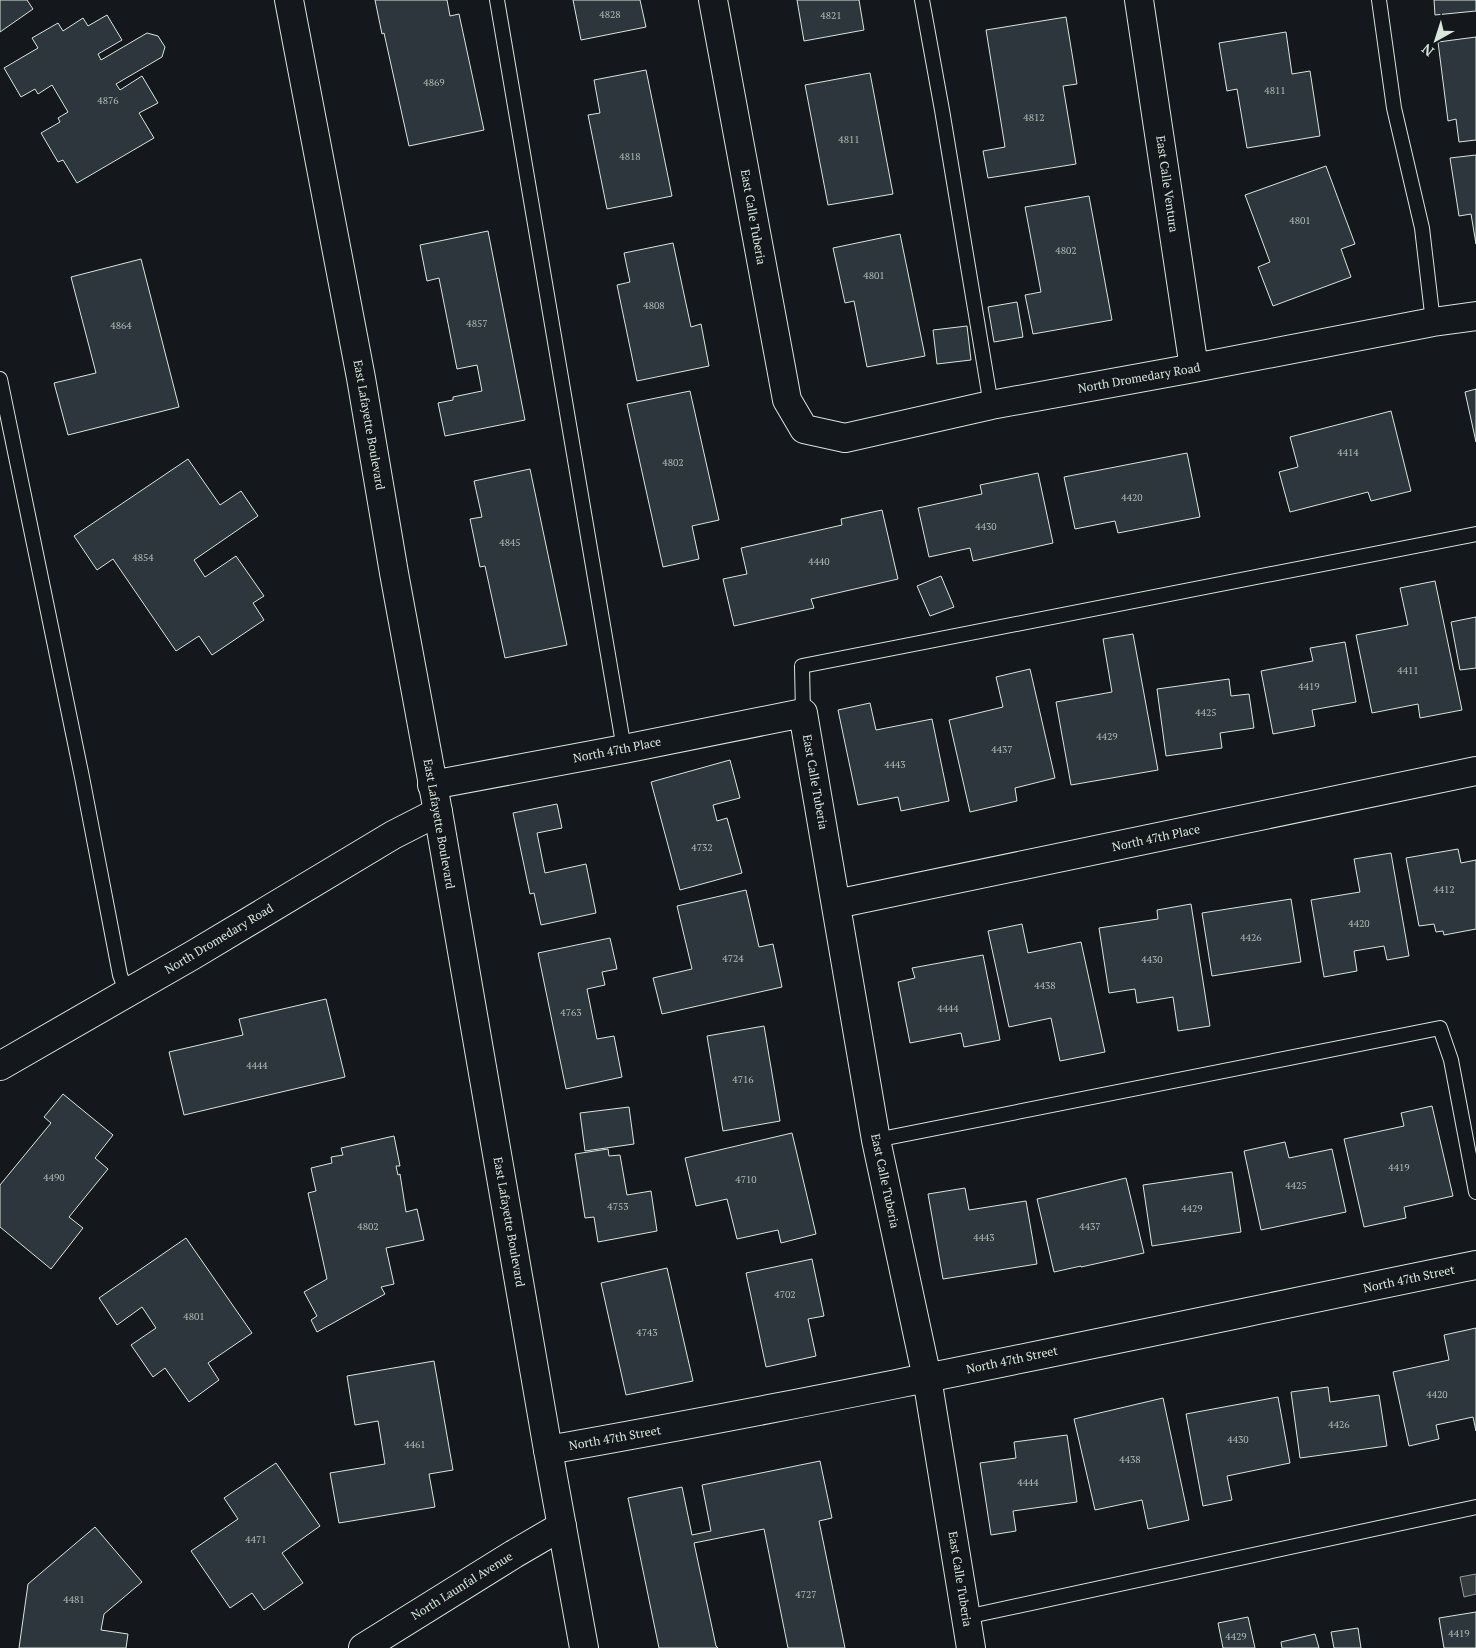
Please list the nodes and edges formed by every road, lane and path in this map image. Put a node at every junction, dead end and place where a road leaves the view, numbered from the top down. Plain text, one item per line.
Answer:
1 (289, 0) edge
2 (497, 0) edge
3 (713, 0) edge
4 (922, 0) edge
5 (1139, 0) edge
6 (1379, 0) edge
7 (1476, 316) edge
8 (1433, 322) junction
9 (1194, 368) junction
10 (0, 379) edge
11 (990, 404) junction
12 (804, 429) joint
13 (1476, 534) edge
14 (803, 713) junction
15 (624, 749) junction
16 (1476, 771) edge
17 (432, 785) junction
18 (438, 812) junction
19 (836, 904) junction
20 (127, 993) junction
21 (0, 1066) edge
22 (876, 1140) junction
23 (1476, 1192) edge
24 (1476, 1265) edge
25 (927, 1378) junction
26 (548, 1450) junction
27 (1476, 1507) edge
28 (562, 1526) junction
29 (966, 1617) junction
30 (363, 1648) edge
31 (584, 1648) edge
32 (971, 1648) edge

1 - 17 street, East Lafayette Boulevard
2 - 15 lane
3 - 12 street, East Calle Tuberia
4 - 11 lane
5 - 9 street, East Calle Ventura
6 - 8 lane
7 - 8 street, North Dromedary Road
8 - 9 street, North Dromedary Road
9 - 11 street, North Dromedary Road
10 - 20 lane
11 - 12 street, North Dromedary Road
13 - 14 lane
14 - 15 street, North 47th Place
14 - 19 street, East Calle Tuberia
15 - 17 street, North 47th Place
16 - 19 street, North 47th Place
17 - 18 street, East Lafayette Boulevard
18 - 20 street, North Dromedary Road
18 - 26 street, East Lafayette Boulevard
19 - 22 street, East Calle Tuberia
20 - 21 street, North Dromedary Road
22 - 23 lane
22 - 25 street, East Calle Tuberia
24 - 25 street, North 47th Street
25 - 26 street, North 47th Street
25 - 29 street, East Calle Tuberia
26 - 28 street, East Lafayette Boulevard
27 - 29 lane
28 - 30 street, North Launfal Avenue
28 - 31 street, East Lafayette Boulevard
29 - 32 street, East Calle Tuberia

